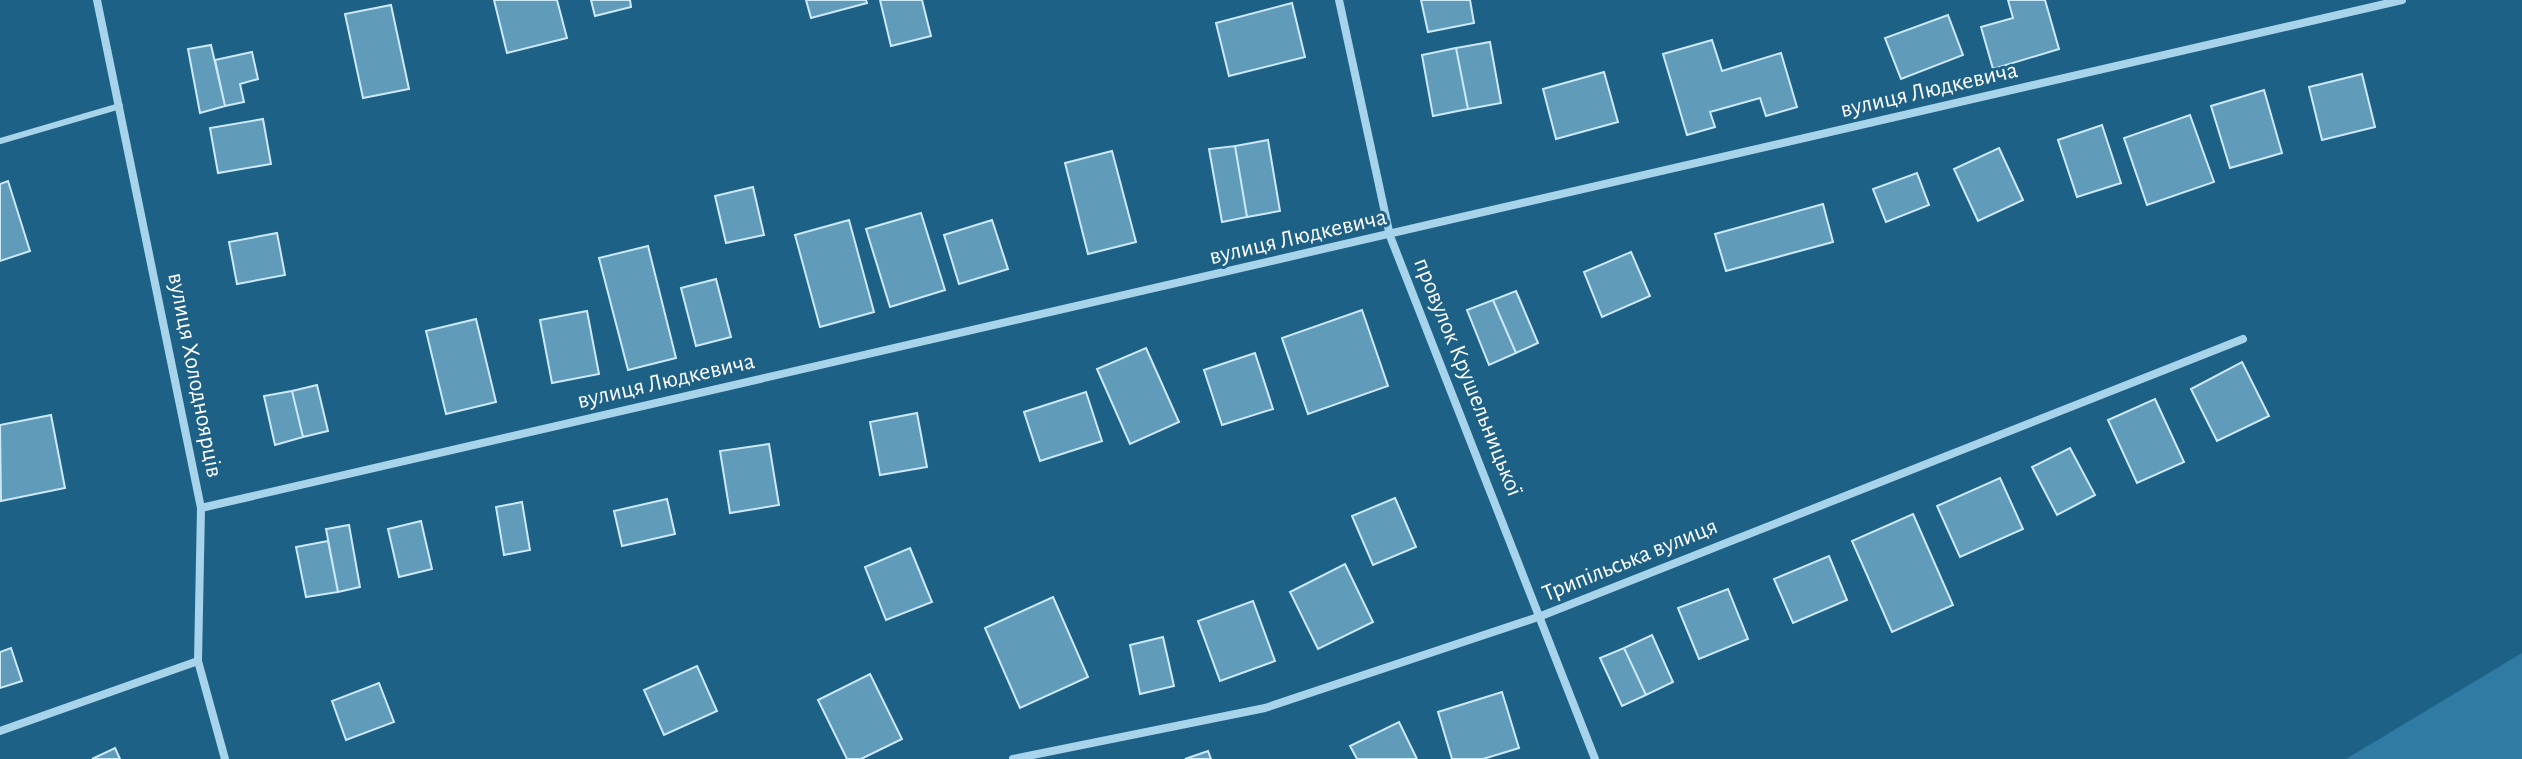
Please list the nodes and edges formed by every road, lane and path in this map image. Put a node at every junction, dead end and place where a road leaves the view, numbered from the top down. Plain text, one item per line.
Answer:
1 (97, 0) edge
2 (1339, 0) edge
3 (2402, 0) edge
4 (120, 106) junction
5 (0, 141) edge
6 (1390, 236) junction
7 (2243, 339) dead end
8 (201, 508) junction
9 (1541, 616) junction
10 (198, 661) junction
11 (0, 731) edge
12 (225, 759) edge
13 (1013, 759) edge
14 (1595, 759) edge

1 - 4 street, вулиця Холодноярців
2 - 6 street, провулок Крушельницької
3 - 6 street, вулиця Людкевича
4 - 5 lane
4 - 8 street, вулиця Холодноярців
6 - 8 street, вулиця Людкевича
6 - 9 street, провулок Крушельницької
7 - 9 street, Трипільська вулиця
8 - 10 street, вулиця Холодноярців
9 - 13 street, Трипільська вулиця
9 - 14 street, провулок Крушельницької
10 - 11 street
10 - 12 street, вулиця Холодноярців

